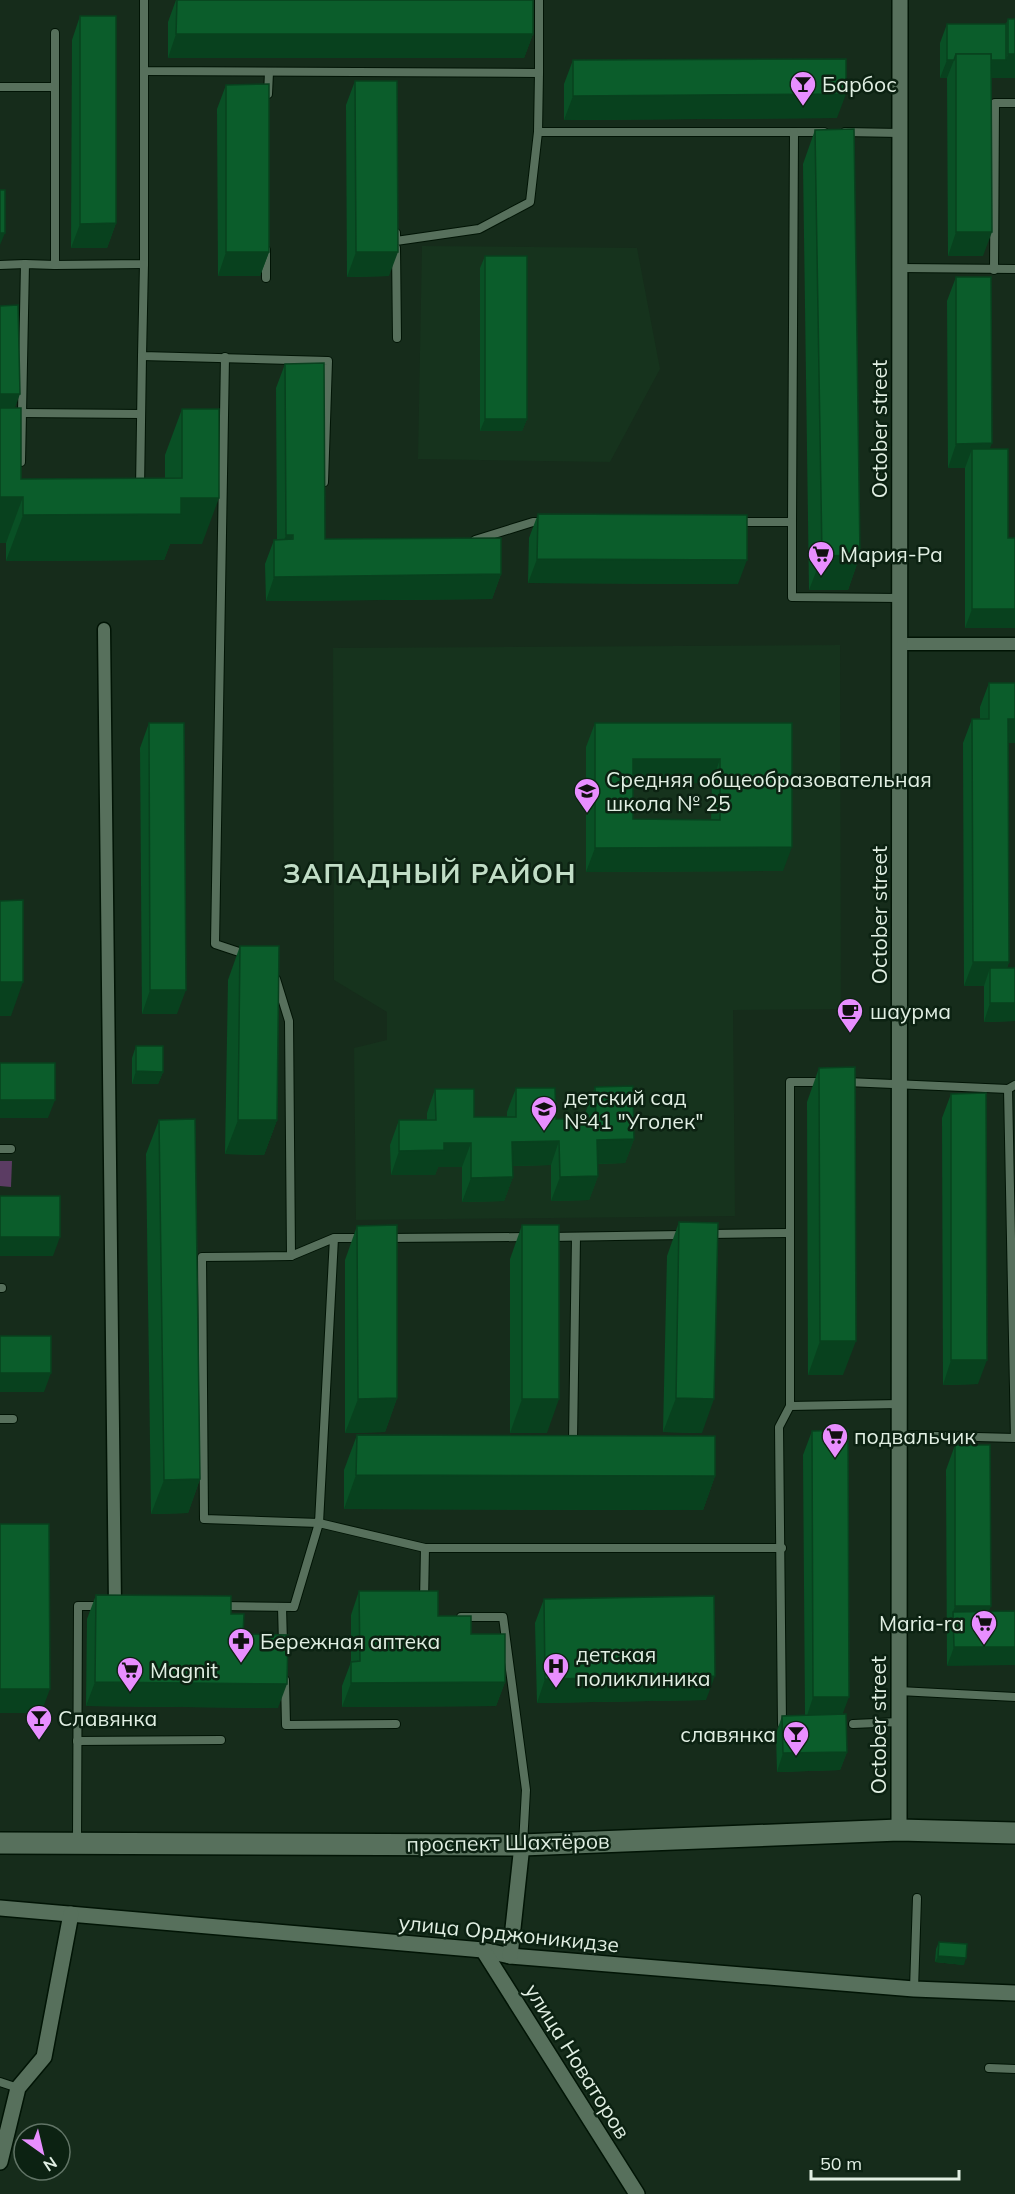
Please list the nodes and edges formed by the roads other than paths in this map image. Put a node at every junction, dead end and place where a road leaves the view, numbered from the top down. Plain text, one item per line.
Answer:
1 (144, 0) edge
2 (539, 0) edge
3 (900, 0) edge
4 (55, 33) dead end
5 (144, 71) junction
6 (269, 72) junction
7 (396, 72) junction
8 (538, 72) junction
9 (396, 83) edge
10 (0, 87) edge
11 (54, 87) junction
12 (1015, 103) edge
13 (268, 106) edge
14 (538, 132) junction
15 (794, 132) junction
16 (830, 132) edge
17 (841, 132) edge
18 (900, 133) junction
19 (396, 218) edge
20 (396, 241) junction
21 (267, 244) edge
22 (25, 264) junction
23 (144, 264) junction
24 (0, 265) edge
25 (55, 265) junction
26 (900, 268) junction
27 (1015, 269) edge
28 (994, 270) junction
29 (266, 278) dead end
30 (397, 338) dead end
31 (142, 356) junction
32 (225, 357) junction
33 (22, 413) junction
34 (141, 414) junction
35 (21, 467) edge
36 (324, 494) edge
37 (140, 501) edge
38 (557, 522) edge
39 (734, 522) edge
40 (792, 522) junction
41 (463, 540) edge
42 (900, 598) junction
43 (104, 629) dead end
44 (900, 644) junction
45 (1015, 644) edge
46 (260, 959) edge
47 (274, 972) edge
48 (900, 1082) junction
49 (1011, 1087) edge
50 (0, 1149) edge
51 (10, 1149) dead end
52 (789, 1233) junction
53 (334, 1238) junction
54 (368, 1238) edge
55 (380, 1238) edge
56 (530, 1238) edge
57 (542, 1238) edge
58 (576, 1238) junction
59 (291, 1256) junction
60 (900, 1404) junction
61 (790, 1406) junction
62 (0, 1419) edge
63 (13, 1419) dead end
64 (1015, 1422) edge
65 (899, 1435) junction
66 (1015, 1438) edge
67 (573, 1440) edge
68 (1015, 1444) edge
69 (319, 1523) junction
70 (425, 1548) junction
71 (782, 1548) junction
72 (121, 1606) joint
73 (216, 1606) edge
74 (282, 1606) junction
75 (424, 1606) edge
76 (447, 1617) edge
77 (284, 1654) edge
78 (284, 1666) edge
79 (899, 1691) junction
80 (1015, 1697) edge
81 (899, 1722) junction
82 (396, 1724) dead end
83 (782, 1724) edge
84 (853, 1724) dead end
85 (220, 1740) dead end
86 (77, 1741) junction
87 (899, 1830) junction
88 (1015, 1833) edge
89 (77, 1842) junction
90 (0, 1843) edge
91 (522, 1845) junction
92 (917, 1898) dead end
93 (0, 1908) edge
94 (71, 1914) junction
95 (483, 1950) junction
96 (510, 1956) junction
97 (914, 1989) junction
98 (1015, 1993) edge
99 (990, 2068) dead end
100 (1015, 2069) edge
101 (0, 2082) edge
102 (18, 2088) junction
103 (0, 2162) edge
104 (637, 2194) edge

1 - 5 lane
2 - 8 lane
3 - 18 street, October street
4 - 11 lane
5 - 6 lane
5 - 23 lane
6 - 7 lane
6 - 13 lane
7 - 8 lane
7 - 9 lane
8 - 14 lane
10 - 11 lane
11 - 25 lane
12 - 28 lane
14 - 15 lane
14 - 20 lane
15 - 16 lane
15 - 40 lane
17 - 18 lane
18 - 26 street, October street
19 - 20 lane
20 - 30 lane
21 - 29 lane
22 - 24 lane
22 - 25 lane
22 - 33 lane
23 - 25 lane
23 - 31 lane
26 - 28 lane
26 - 42 street, October street
27 - 28 lane
31 - 32 lane
31 - 34 lane
32 - 36 lane
32 - 46 lane
33 - 34 lane
33 - 35 lane
34 - 37 lane
38 - 41 lane
39 - 40 lane
40 - 42 lane
42 - 44 street, October street
43 - 72 street
44 - 45 street
44 - 48 street, October street
47 - 59 lane
48 - 49 lane
48 - 52 lane
48 - 60 street, October street
49 - 64 lane
50 - 51 lane
52 - 58 lane
52 - 61 lane
53 - 54 lane
53 - 59 lane
53 - 69 lane
55 - 56 lane
57 - 58 lane
58 - 67 lane
59 - 69 lane
60 - 61 lane
60 - 65 street, October street
61 - 71 lane
62 - 63 lane
64 - 66 lane
65 - 66 lane
65 - 79 street, October street
66 - 68 lane
69 - 70 lane
69 - 74 lane
70 - 71 lane
70 - 75 lane
71 - 83 lane
72 - 86 lane
73 - 74 lane
74 - 77 lane
76 - 91 lane
78 - 82 lane
79 - 80 lane
79 - 81 street, October street
81 - 84 lane
81 - 87 street, October street
85 - 86 lane
86 - 89 lane
87 - 88 main road, проспект Шахтёров
87 - 91 main road, проспект Шахтёров
89 - 90 main road, проспект Шахтёров
89 - 91 main road, проспект Шахтёров
91 - 96 street
92 - 97 lane
93 - 94 street, улица Орджоникидзе
94 - 95 street, улица Орджоникидзе
94 - 102 street
95 - 96 street, улица Орджоникидзе
95 - 104 street, улица Новаторов
96 - 97 street, улица Орджоникидзе
97 - 98 street, улица Орджоникидзе
99 - 100 lane
101 - 102 lane
102 - 103 street

